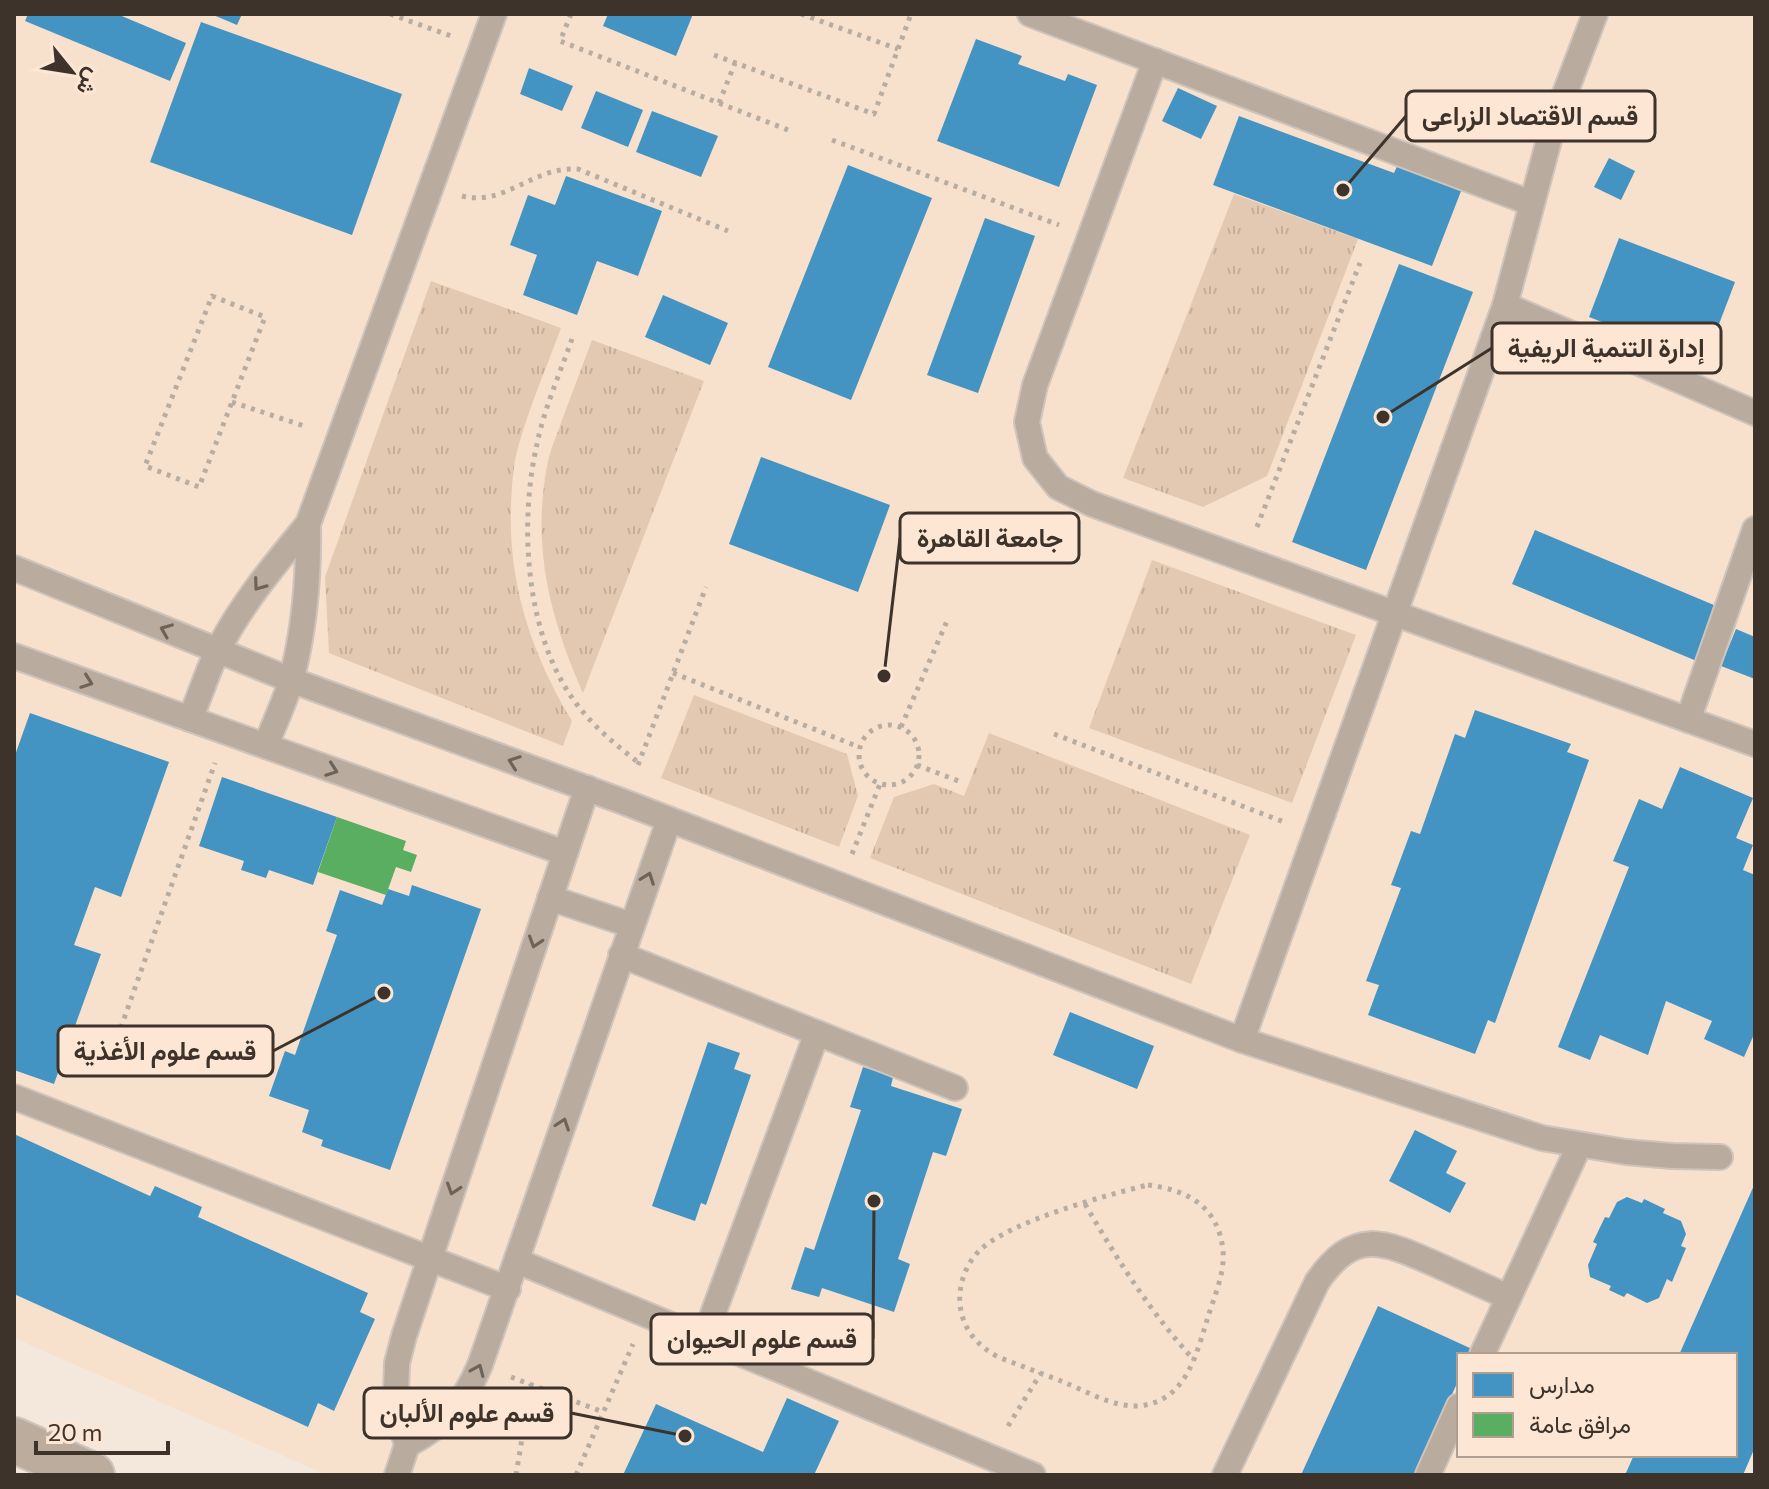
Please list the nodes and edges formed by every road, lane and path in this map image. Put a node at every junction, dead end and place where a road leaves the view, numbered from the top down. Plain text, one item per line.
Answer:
1 (390, 14) edge
2 (494, 14) edge
3 (571, 14) edge
4 (801, 14) edge
5 (911, 14) edge
6 (1030, 14) edge
7 (1595, 14) edge
8 (482, 47) junction
9 (898, 49) junction
10 (714, 55) dead end
11 (1155, 61) junction
12 (735, 63) junction
13 (719, 103) junction
14 (788, 130) dead end
15 (832, 140) dead end
16 (431, 187) junction
17 (1531, 203) junction
18 (728, 231) dead end
19 (1090, 237) junction
20 (1360, 263) dead end
21 (1505, 305) junction
22 (572, 339) dead end
23 (232, 402) junction
24 (1755, 413) edge
25 (340, 438) junction
26 (308, 524) junction
27 (1755, 529) edge
28 (1245, 559) junction
29 (14, 568) edge
30 (706, 587) dead end
31 (1394, 613) junction
32 (947, 621) dead end
33 (218, 651) junction
34 (14, 656) edge
35 (673, 673) junction
36 (291, 680) junction
37 (190, 719) junction
38 (1688, 720) junction
39 (901, 727) junction
40 (226, 732) junction
41 (1054, 734) dead end
42 (1755, 744) edge
43 (266, 746) junction
44 (859, 747) junction
45 (639, 763) junction
46 (917, 765) junction
47 (961, 782) dead end
48 (880, 784) junction
49 (587, 788) junction
50 (624, 802) junction
51 (669, 820) junction
52 (1315, 834) junction
53 (565, 853) junction
54 (840, 886) junction
55 (550, 898) junction
56 (631, 925) junction
57 (621, 955) junction
58 (817, 1033) junction
59 (1242, 1040) junction
60 (104, 1075) dead end
61 (955, 1088) dead end
62 (14, 1097) edge
63 (1579, 1146) junction
64 (1720, 1157) dead end
65 (1085, 1204) junction
66 (430, 1258) junction
67 (517, 1261) junction
68 (508, 1289) junction
69 (1508, 1297) junction
70 (646, 1314) junction
71 (704, 1338) junction
72 (1483, 1353) edge
73 (1194, 1361) junction
74 (480, 1365) junction
75 (1041, 1373) junction
76 (531, 1384) junction
77 (1457, 1410) edge
78 (603, 1412) junction
79 (14, 1440) edge
80 (407, 1445) junction
81 (989, 1456) junction
82 (92, 1475) edge
83 (397, 1475) edge
84 (516, 1475) edge
85 (576, 1475) edge
86 (1033, 1475) edge
87 (1225, 1475) edge
88 (1428, 1475) edge

1 - 8 path
2 - 8 lane
3 - 13 path
4 - 9 path
5 - 9 path
6 - 11 lane
7 - 17 lane
8 - 16 lane
9 - 12 path
10 - 12 path
11 - 17 lane
11 - 19 lane
12 - 13 path
13 - 14 path
15 - 19 path
16 - 18 path
16 - 25 lane
17 - 21 lane
19 - 28 lane
20 - 28 path
21 - 24 lane
21 - 31 lane
22 - 45 path
23 - 23 path
23 - 25 path
25 - 26 lane
26 -> 33 lane
26 - 36 lane
27 - 38 lane
28 - 31 lane
33 -> 29 lane
30 - 35 path
31 - 38 lane
31 - 52 lane
32 - 39 path
33 - 36 lane
33 - 37 lane
34 -> 37 lane
35 - 44 path
35 - 45 path
36 - 43 lane
49 -> 36 lane
37 - 40 lane
38 - 42 lane
39 - 44 path
39 - 46 path
40 - 43 lane
40 - 60 path
41 - 52 path
43 -> 53 lane
44 - 48 path
45 - 50 path
46 - 47 path
46 - 48 path
48 - 54 path
49 - 50 lane
49 - 53 lane
50 - 51 lane
51 - 54 lane
56 -> 51 lane
52 - 59 lane
53 - 55 lane
54 - 59 lane
55 - 56 lane
55 -> 66 lane
56 - 57 lane
57 - 58 lane
67 -> 57 lane
58 - 61 lane
58 - 71 lane
59 - 63 lane
62 - 66 lane
63 - 64 lane
63 - 69 lane
65 - 73 path
65 - 73 path
65 - 75 path
66 - 68 lane
66 - 80 lane
67 - 68 lane
67 - 70 lane
68 - 74 lane
69 - 72 lane
69 - 87 lane
70 - 71 lane
70 - 78 path
71 - 81 lane
73 - 75 path
74 - 76 path
80 -> 74 lane
75 - 81 path
76 - 78 path
76 - 84 path
77 - 88 lane
78 - 85 path
79 - 82 main road
80 - 83 lane
81 - 86 lane

